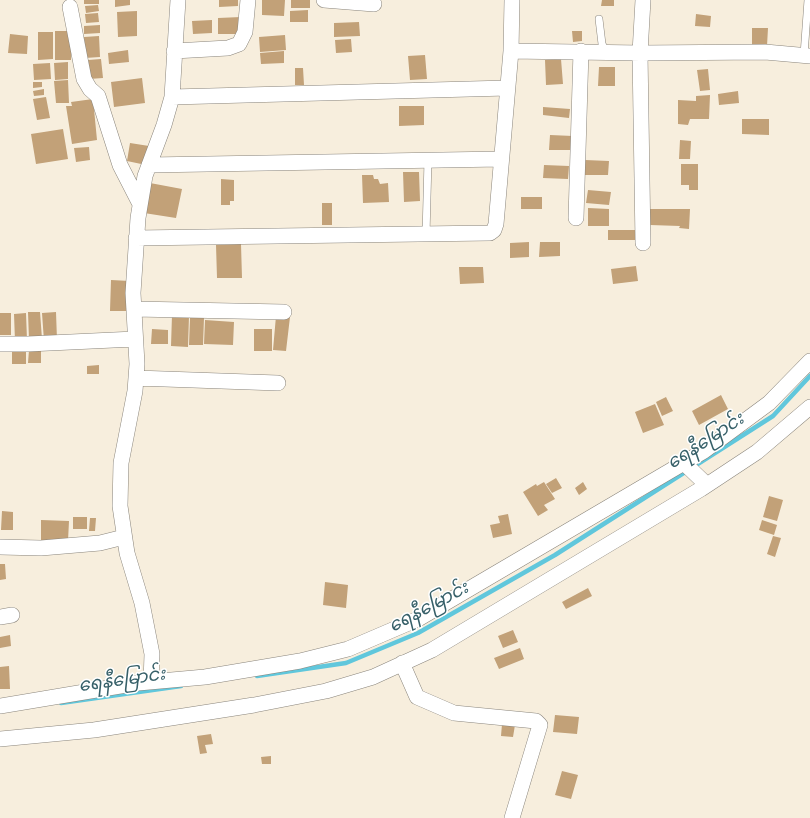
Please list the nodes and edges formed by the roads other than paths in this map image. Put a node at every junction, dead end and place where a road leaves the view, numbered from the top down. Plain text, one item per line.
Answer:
1 (178, 0) edge
2 (248, 0) edge
3 (324, 0) edge
4 (512, 0) edge
5 (643, 0) edge
6 (808, 0) edge
7 (374, 4) dead end
8 (70, 7) dead end
9 (599, 19) dead end
10 (510, 50) junction
11 (174, 51) junction
12 (581, 52) junction
13 (607, 52) junction
14 (640, 53) junction
15 (807, 56) edge
16 (507, 88) junction
17 (172, 97) junction
18 (501, 159) junction
19 (428, 160) junction
20 (149, 165) junction
21 (140, 204) junction
22 (576, 218) dead end
23 (426, 235) junction
24 (136, 238) junction
25 (643, 243) dead end
26 (134, 309) junction
27 (284, 312) dead end
28 (136, 340) junction
29 (0, 344) edge
30 (810, 361) edge
31 (136, 378) junction
32 (278, 383) dead end
33 (810, 407) edge
34 (685, 464) junction
35 (705, 484) junction
36 (124, 537) junction
37 (0, 547) edge
38 (402, 663) junction
39 (151, 682) junction
40 (0, 706) edge
41 (0, 739) edge
42 (512, 818) edge

1 - 11 street
2 - 11 street
3 - 7 street
4 - 10 street
5 - 14 street
6 - 15 lane
8 - 21 street
9 - 13 lane
10 - 12 street
10 - 16 street
11 - 17 street
12 - 13 street
12 - 22 street
13 - 14 street
14 - 15 street
14 - 25 street
16 - 17 street
16 - 18 street
17 - 20 street
18 - 19 street
18 - 23 street
19 - 20 street
19 - 23 lane
20 - 21 street
21 - 24 street
23 - 24 street
24 - 26 street
26 - 27 street
26 - 28 street
28 - 29 street
28 - 31 street
30 - 34 street
31 - 32 street
31 - 36 street
33 - 35 street
34 - 35 street
34 - 39 street
35 - 38 street
36 - 37 street
36 - 39 street
38 - 41 street
38 - 42 street
39 - 40 street

